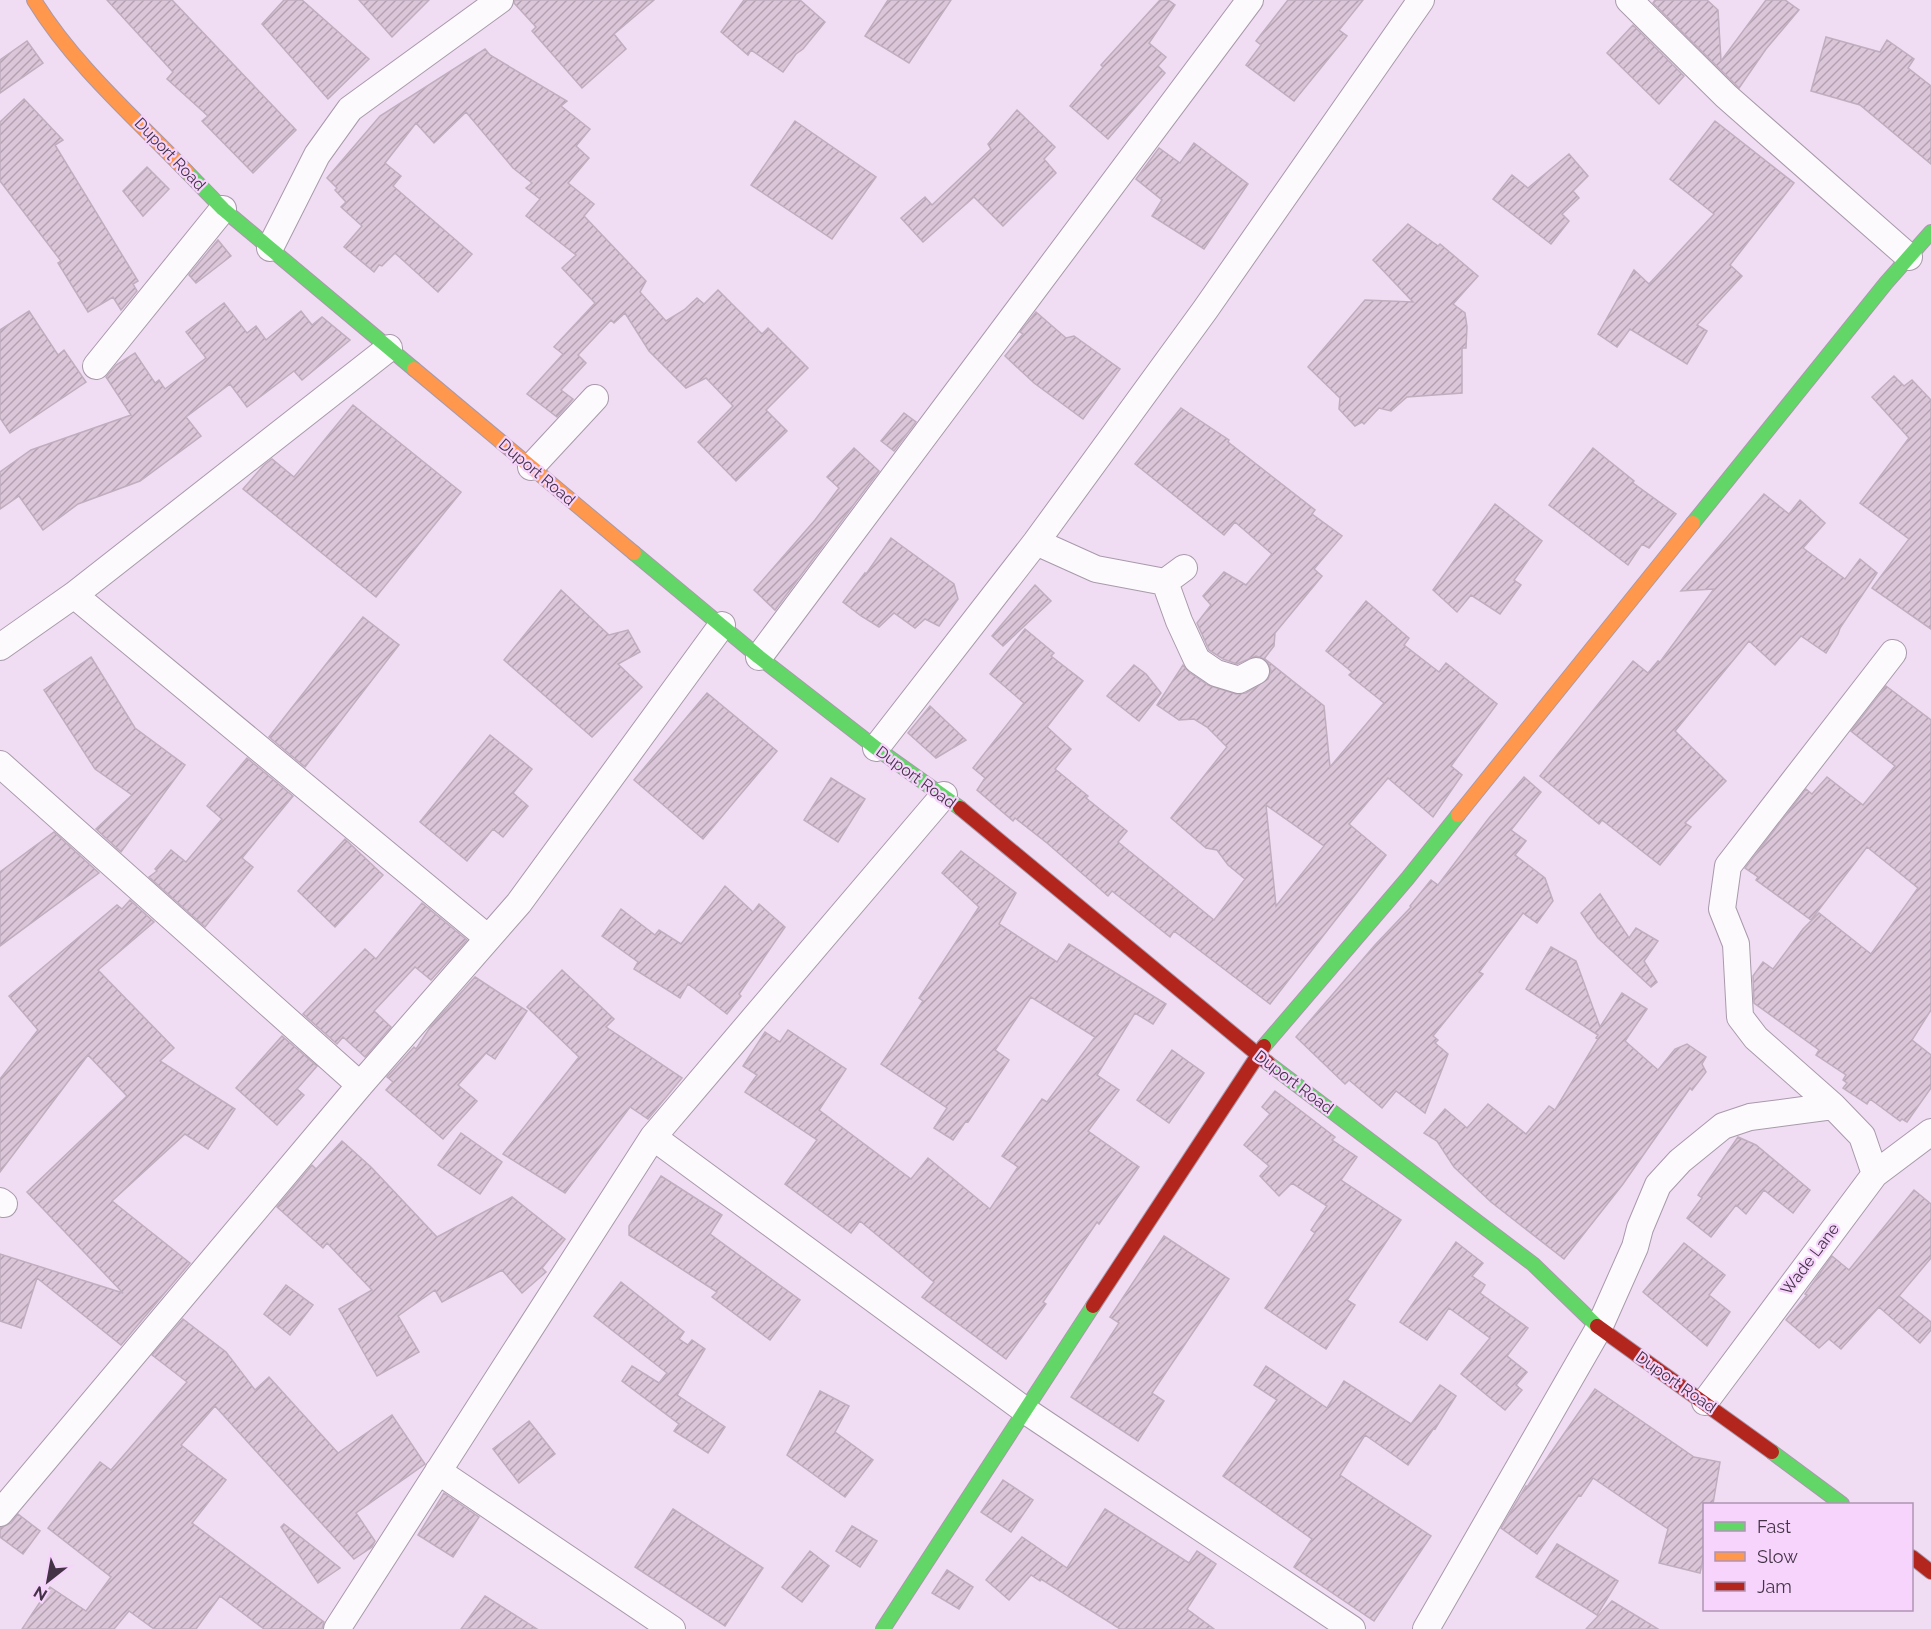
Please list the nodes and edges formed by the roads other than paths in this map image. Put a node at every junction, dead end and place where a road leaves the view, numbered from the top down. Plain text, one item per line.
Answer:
1 (34, 0) edge
2 (500, 0) edge
3 (1250, 0) edge
4 (1421, 0) edge
5 (1629, 0) edge
6 (223, 209) junction
7 (1931, 232) edge
8 (270, 248) junction
9 (1909, 257) junction
10 (389, 348) junction
11 (96, 366) dead end
12 (595, 398) dead end
13 (531, 467) junction
14 (1036, 542) junction
15 (74, 595) junction
16 (722, 625) junction
17 (0, 647) edge
18 (1893, 653) dead end
19 (759, 657) junction
20 (1256, 671) dead end
21 (876, 748) junction
22 (0, 764) edge
23 (944, 795) junction
24 (488, 938) junction
25 (1257, 1054) junction
26 (360, 1085) junction
27 (1833, 1106) junction
28 (1931, 1132) edge
29 (653, 1137) junction
30 (1875, 1174) junction
31 (1599, 1328) junction
32 (1705, 1402) junction
33 (1026, 1411) junction
34 (438, 1471) junction
35 (1841, 1503) edge
36 (0, 1513) edge
37 (1913, 1558) edge
38 (1931, 1572) edge
39 (336, 1629) edge
40 (672, 1629) edge
41 (883, 1629) edge
42 (1352, 1629) edge
43 (1426, 1629) edge

1 - 6 street, Duport Road
2 - 8 street
3 - 19 street
4 - 14 street
5 - 9 street
6 - 8 street, Duport Road
6 - 11 street
7 - 9 street
8 - 10 street, Duport Road
9 - 25 street
10 - 13 street, Duport Road
10 - 15 street
12 - 13 street
13 - 16 street, Duport Road
14 - 20 street
14 - 21 street
15 - 17 street
15 - 24 street
16 - 19 street, Duport Road
16 - 24 street
18 - 27 street
19 - 21 street, Duport Road
21 - 23 street, Duport Road
22 - 26 street
23 - 25 street, Duport Road
23 - 29 street
24 - 26 street
25 - 31 street, Duport Road
25 - 33 street
26 - 36 street
27 - 30 street
27 - 31 street
28 - 30 street, Wade Lane
29 - 33 street
29 - 34 street
30 - 32 street, Wade Lane
31 - 32 street, Duport Road
31 - 43 street
32 - 35 street, Duport Road
33 - 41 street
33 - 42 street
34 - 39 street
34 - 40 street
37 - 38 street

